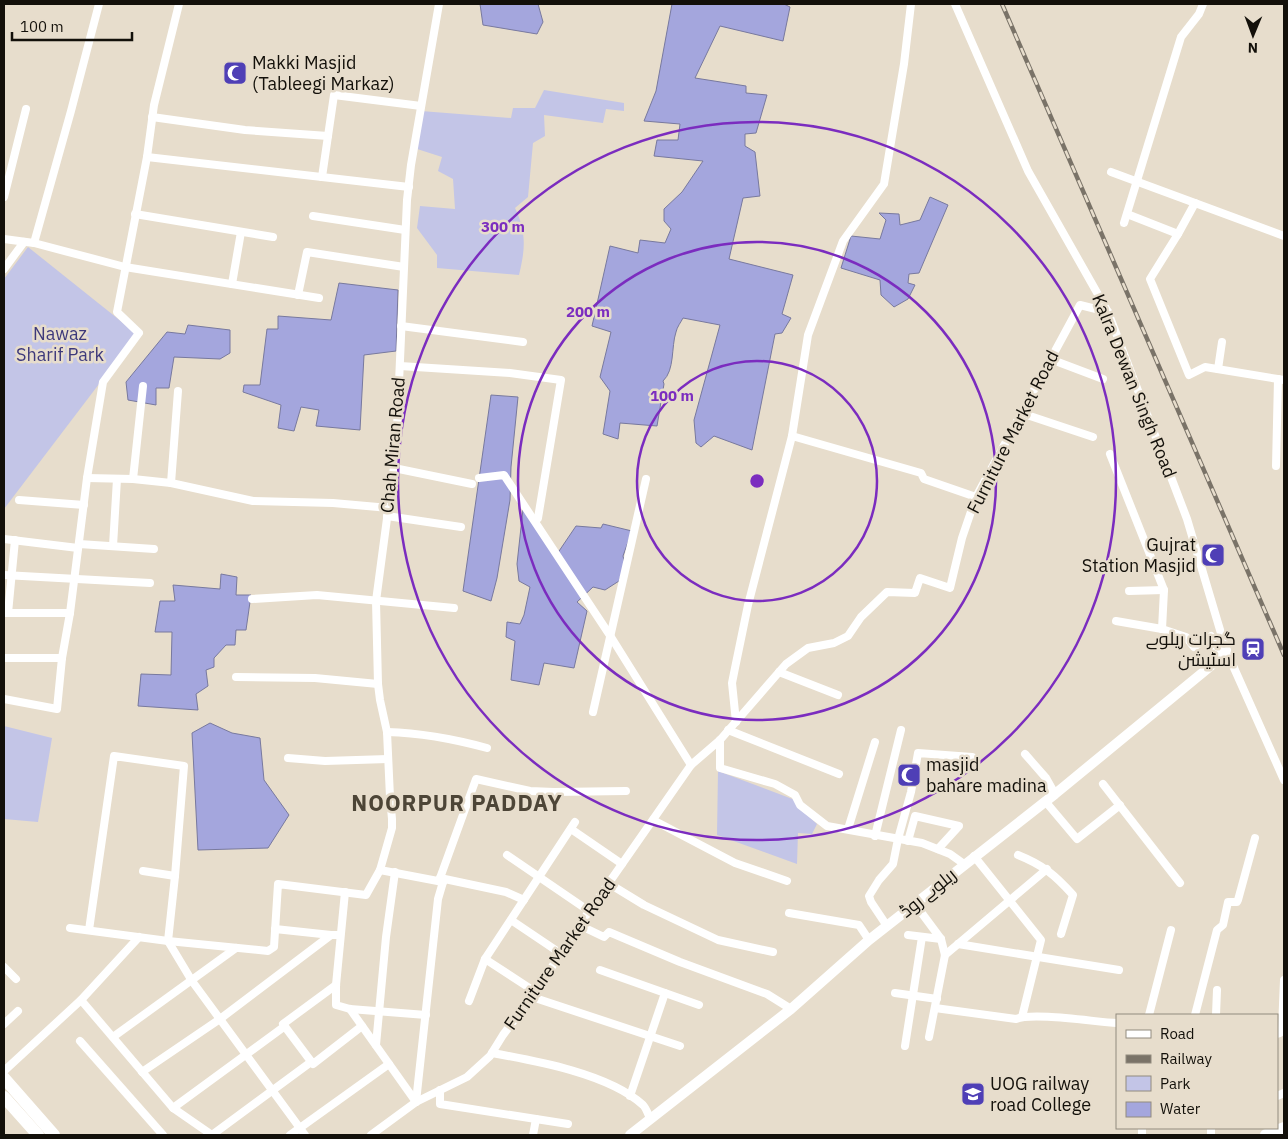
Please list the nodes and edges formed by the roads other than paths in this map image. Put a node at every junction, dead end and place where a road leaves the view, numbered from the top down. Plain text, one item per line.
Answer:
1 (98, 4) edge
2 (179, 4) edge
3 (439, 4) edge
4 (911, 4) edge
5 (955, 4) edge
6 (1203, 4) edge
7 (421, 106) junction
8 (26, 110) dead end
9 (152, 117) junction
10 (328, 136) junction
11 (147, 156) junction
12 (1111, 172) dead end
13 (322, 177) junction
14 (1138, 181) junction
15 (409, 187) junction
16 (4, 197) edge
17 (1195, 202) junction
18 (135, 214) junction
19 (1127, 214) junction
20 (313, 216) dead end
21 (1124, 224) dead end
22 (405, 230) junction
23 (241, 232) junction
24 (1178, 234) junction
25 (1284, 236) edge
26 (273, 237) dead end
27 (4, 239) edge
28 (24, 242) junction
29 (34, 243) junction
30 (125, 267) junction
31 (404, 267) junction
32 (4, 269) edge
33 (232, 284) junction
34 (298, 295) junction
35 (319, 298) dead end
36 (1108, 312) junction
37 (401, 326) junction
38 (523, 342) dead end
39 (1222, 342) dead end
40 (1050, 359) junction
41 (400, 366) junction
42 (1218, 369) junction
43 (1103, 380) dead end
44 (1281, 380) edge
45 (143, 386) dead end
46 (178, 391) dead end
47 (1021, 413) junction
48 (792, 436) junction
49 (1093, 437) dead end
50 (1110, 454) dead end
51 (1276, 466) dead end
52 (394, 468) junction
53 (88, 478) junction
54 (117, 478) junction
55 (479, 478) dead end
56 (134, 479) junction
57 (646, 479) dead end
58 (171, 483) junction
59 (472, 484) dead end
60 (976, 497) junction
61 (19, 500) dead end
62 (84, 505) junction
63 (388, 512) junction
64 (538, 518) dead end
65 (461, 527) dead end
66 (4, 539) edge
67 (15, 540) junction
68 (79, 546) junction
69 (113, 546) junction
70 (154, 549) dead end
71 (8, 575) edge
72 (75, 579) junction
73 (150, 583) dead end
74 (1164, 590) junction
75 (1129, 591) dead end
76 (252, 600) dead end
77 (376, 601) junction
78 (454, 608) dead end
79 (6, 613) edge
80 (70, 613) junction
81 (1116, 621) dead end
82 (1162, 629) junction
83 (611, 637) junction
84 (1226, 650) junction
85 (4, 658) edge
86 (62, 658) junction
87 (1218, 660) junction
88 (779, 672) junction
89 (236, 677) dead end
90 (378, 684) junction
91 (838, 695) dead end
92 (4, 699) edge
93 (593, 712) dead end
94 (736, 722) junction
95 (728, 730) junction
96 (901, 730) dead end
97 (387, 732) junction
98 (720, 740) junction
99 (875, 742) dead end
100 (487, 748) dead end
101 (1025, 754) dead end
102 (972, 757) dead end
103 (288, 758) dead end
104 (388, 759) junction
105 (692, 764) junction
106 (839, 774) dead end
107 (1284, 780) edge
108 (1103, 784) dead end
109 (626, 791) dead end
110 (1055, 794) junction
111 (1045, 801) junction
112 (1120, 805) junction
113 (652, 820) junction
114 (848, 829) junction
115 (875, 836) junction
116 (1255, 838) dead end
117 (898, 839) junction
118 (908, 841) junction
119 (938, 850) junction
120 (507, 855) dead end
121 (1018, 855) dead end
122 (974, 856) junction
123 (622, 864) junction
124 (964, 864) junction
125 (1047, 869) junction
126 (380, 870) junction
127 (143, 871) dead end
128 (395, 872) junction
129 (175, 876) junction
130 (539, 877) junction
131 (441, 880) junction
132 (786, 881) dead end
133 (608, 883) junction
134 (1180, 883) dead end
135 (345, 892) junction
136 (524, 900) junction
137 (1009, 901) junction
138 (915, 904) junction
139 (589, 911) junction
140 (789, 913) dead end
141 (511, 920) junction
142 (579, 925) junction
143 (887, 926) junction
144 (70, 928) dead end
145 (275, 929) junction
146 (89, 930) junction
147 (1171, 930) dead end
148 (1061, 934) dead end
149 (331, 935) junction
150 (340, 935) junction
151 (908, 935) dead end
152 (139, 937) junction
153 (922, 937) junction
154 (941, 939) junction
155 (869, 940) junction
156 (168, 941) junction
157 (958, 944) junction
158 (236, 948) junction
159 (773, 952) dead end
160 (560, 953) junction
161 (944, 955) junction
162 (1036, 956) junction
163 (486, 959) junction
164 (4, 966) edge
165 (600, 970) dead end
166 (1119, 970) dead end
167 (16, 979) dead end
168 (1284, 980) edge
169 (192, 981) junction
170 (336, 985) junction
171 (1217, 990) dead end
172 (665, 993) junction
173 (895, 993) dead end
174 (913, 995) junction
175 (532, 997) junction
176 (937, 999) junction
177 (81, 1000) junction
178 (469, 1001) dead end
179 (699, 1005) dead end
180 (791, 1008) junction
181 (935, 1008) junction
182 (350, 1009) junction
183 (18, 1011) dead end
184 (379, 1011) junction
185 (1149, 1014) edge
186 (1195, 1014) edge
187 (1216, 1014) edge
188 (426, 1015) junction
189 (1022, 1017) junction
190 (220, 1019) junction
191 (1116, 1023) edge
192 (4, 1024) edge
193 (285, 1026) junction
194 (362, 1026) junction
195 (1278, 1034) edge
196 (650, 1036) junction
197 (113, 1037) junction
198 (929, 1037) dead end
199 (80, 1042) dead end
200 (376, 1045) junction
201 (680, 1046) dead end
202 (905, 1046) dead end
203 (492, 1053) junction
204 (246, 1055) junction
205 (311, 1062) junction
206 (389, 1064) junction
207 (4, 1071) edge
208 (142, 1072) junction
209 (4, 1078) edge
210 (440, 1090) junction
211 (272, 1091) junction
212 (630, 1096) junction
213 (4, 1097) edge
214 (416, 1102) junction
215 (173, 1108) junction
216 (650, 1118) junction
217 (536, 1119) junction
218 (568, 1124) dead end
219 (300, 1128) junction
220 (1284, 1128) edge
221 (38, 1135) edge
222 (54, 1135) edge
223 (163, 1135) edge
224 (212, 1135) edge
225 (290, 1135) edge
226 (305, 1135) edge
227 (370, 1135) edge
228 (533, 1135) edge
229 (630, 1135) edge
230 (1266, 1135) edge

1 - 29 street
2 - 9 street
3 - 7 street, Chah Miran Road
4 - 48 street
5 - 36 street, Kalra Dewan Singh Road
6 - 14 street
7 - 10 street
7 - 15 street, Chah Miran Road
8 - 16 street
9 - 10 street
9 - 11 street
10 - 13 street
11 - 13 street
11 - 18 street
12 - 14 street
13 - 15 street
14 - 17 street
14 - 19 street
15 - 22 street, Chah Miran Road
17 - 24 street
17 - 25 street
18 - 23 street
18 - 30 street
19 - 21 street
19 - 24 street
20 - 22 street
22 - 31 street, Chah Miran Road
23 - 26 street
23 - 33 street
24 - 42 street
27 - 28 street
28 - 29 street
28 - 32 street
29 - 30 street
30 - 33 street
30 - 53 street
31 - 34 street
31 - 37 street, Chah Miran Road
33 - 34 street
34 - 35 street
36 - 40 street, Furniture Market Road
36 - 84 street, Kalra Dewan Singh Road
37 - 38 street
37 - 41 street, Chah Miran Road
39 - 42 street
40 - 43 street
40 - 47 street, Furniture Market Road
41 - 52 street, Chah Miran Road
41 - 64 street
42 - 44 street
44 - 51 street
45 - 56 street
46 - 58 street
47 - 49 street
47 - 60 street, Furniture Market Road
48 - 60 street
48 - 94 street
50 - 74 street
52 - 59 street
52 - 63 street, Chah Miran Road
53 - 54 street
53 - 62 street
54 - 56 street
54 - 69 street
55 - 83 street
56 - 58 street
57 - 83 street
58 - 63 street
60 - 88 street, Furniture Market Road
61 - 62 street
62 - 68 street
63 - 65 street
63 - 77 street, Chah Miran Road
66 - 67 street
67 - 68 street
67 - 71 street
68 - 69 street
68 - 72 street
69 - 70 street
71 - 72 street
71 - 79 street
72 - 73 street
72 - 80 street
74 - 75 street
74 - 82 street
76 - 77 street
77 - 78 street
77 - 90 street, Chah Miran Road
79 - 80 street
80 - 86 street
81 - 82 street
82 - 87 street
83 - 93 street
83 - 105 street
84 - 87 street, ریلوے روڈ
84 - 107 street, Kalra Dewan Singh Road
85 - 86 street
86 - 92 street
87 - 110 street, ریلوے روڈ
88 - 91 street
88 - 94 street, Furniture Market Road
89 - 90 street
90 - 97 street, Chah Miran Road
94 - 95 street, Furniture Market Road
95 - 98 street, Furniture Market Road
95 - 106 street
96 - 115 street
97 - 100 street
97 - 104 street, Chah Miran Road
98 - 105 street, Furniture Market Road
98 - 114 street
99 - 114 street
101 - 110 street
102 - 117 street
103 - 104 street
104 - 126 street, Chah Miran Road
105 - 113 street, Furniture Market Road
108 - 112 street
109 - 131 street
110 - 111 street, ریلوے روڈ
111 - 112 street
111 - 122 street, ریلوے روڈ
112 - 134 street
113 - 123 street, Furniture Market Road
113 - 132 street
114 - 115 street
115 - 117 street
116 - 186 street
117 - 118 street
117 - 143 street
118 - 119 street
118 - 119 street
119 - 124 street
120 - 130 street
121 - 125 street
122 - 124 street, ریلوے روڈ
122 - 137 street
123 - 130 street
123 - 133 street, Furniture Market Road
124 - 138 street, ریلوے روڈ
125 - 137 street
125 - 148 street
126 - 128 street
126 - 135 street, Chah Miran Road
127 - 129 street
128 - 131 street
128 - 184 street
129 - 146 street
129 - 156 street
130 - 136 street
130 - 139 street
131 - 136 street
131 - 188 street
133 - 139 street, Furniture Market Road
133 - 159 street
135 - 145 street
135 - 150 street
136 - 141 street
137 - 157 street
137 - 162 street
138 - 143 street, ریلوے روڈ
138 - 154 street
139 - 142 street, Furniture Market Road
140 - 155 street
141 - 160 street
141 - 163 street
142 - 160 street, Furniture Market Road
142 - 180 street
143 - 155 street, ریلوے روڈ
144 - 146 street
145 - 149 street
145 - 158 street
146 - 152 street
147 - 185 street
149 - 150 street
149 - 190 street
150 - 170 street
151 - 153 street
152 - 156 street
152 - 177 street
153 - 154 street
153 - 174 street
154 - 161 street
155 - 180 street, ریلوے روڈ
156 - 158 street
156 - 169 street
157 - 161 street
157 - 162 street
158 - 169 street
160 - 175 street, Furniture Market Road
161 - 176 street
162 - 166 street
162 - 189 street
163 - 175 street
163 - 178 street
164 - 167 street
165 - 172 street
168 - 195 street
169 - 190 street
169 - 197 street
170 - 182 street
170 - 193 street
171 - 187 street
172 - 179 street
172 - 196 street
173 - 174 street
174 - 176 street
174 - 202 street
175 - 196 street
175 - 203 street, Furniture Market Road
176 - 181 street
177 - 197 street
177 - 207 street
180 - 216 street, ریلوے روڈ
181 - 189 street
181 - 198 street
182 - 184 street
182 - 194 street
183 - 192 street
184 - 188 street
184 - 200 street
188 - 214 street
189 - 191 street
190 - 204 street
190 - 208 street
193 - 204 street
193 - 205 street
194 - 200 street
194 - 205 street
196 - 201 street
196 - 212 street
197 - 208 street
199 - 223 street
200 - 206 street
203 - 210 street, Furniture Market Road
203 - 212 street
204 - 211 street
204 - 215 street
205 - 211 street
206 - 214 street
206 - 219 street
208 - 215 street
209 - 222 main road
210 - 214 street, Furniture Market Road
210 - 217 street
211 - 219 street
211 - 224 street
212 - 216 street
213 - 221 main road
214 - 227 street, Furniture Market Road
215 - 224 street
216 - 229 street, ریلوے روڈ
217 - 218 street
217 - 228 street
219 - 225 street
219 - 226 street
220 - 230 main road

